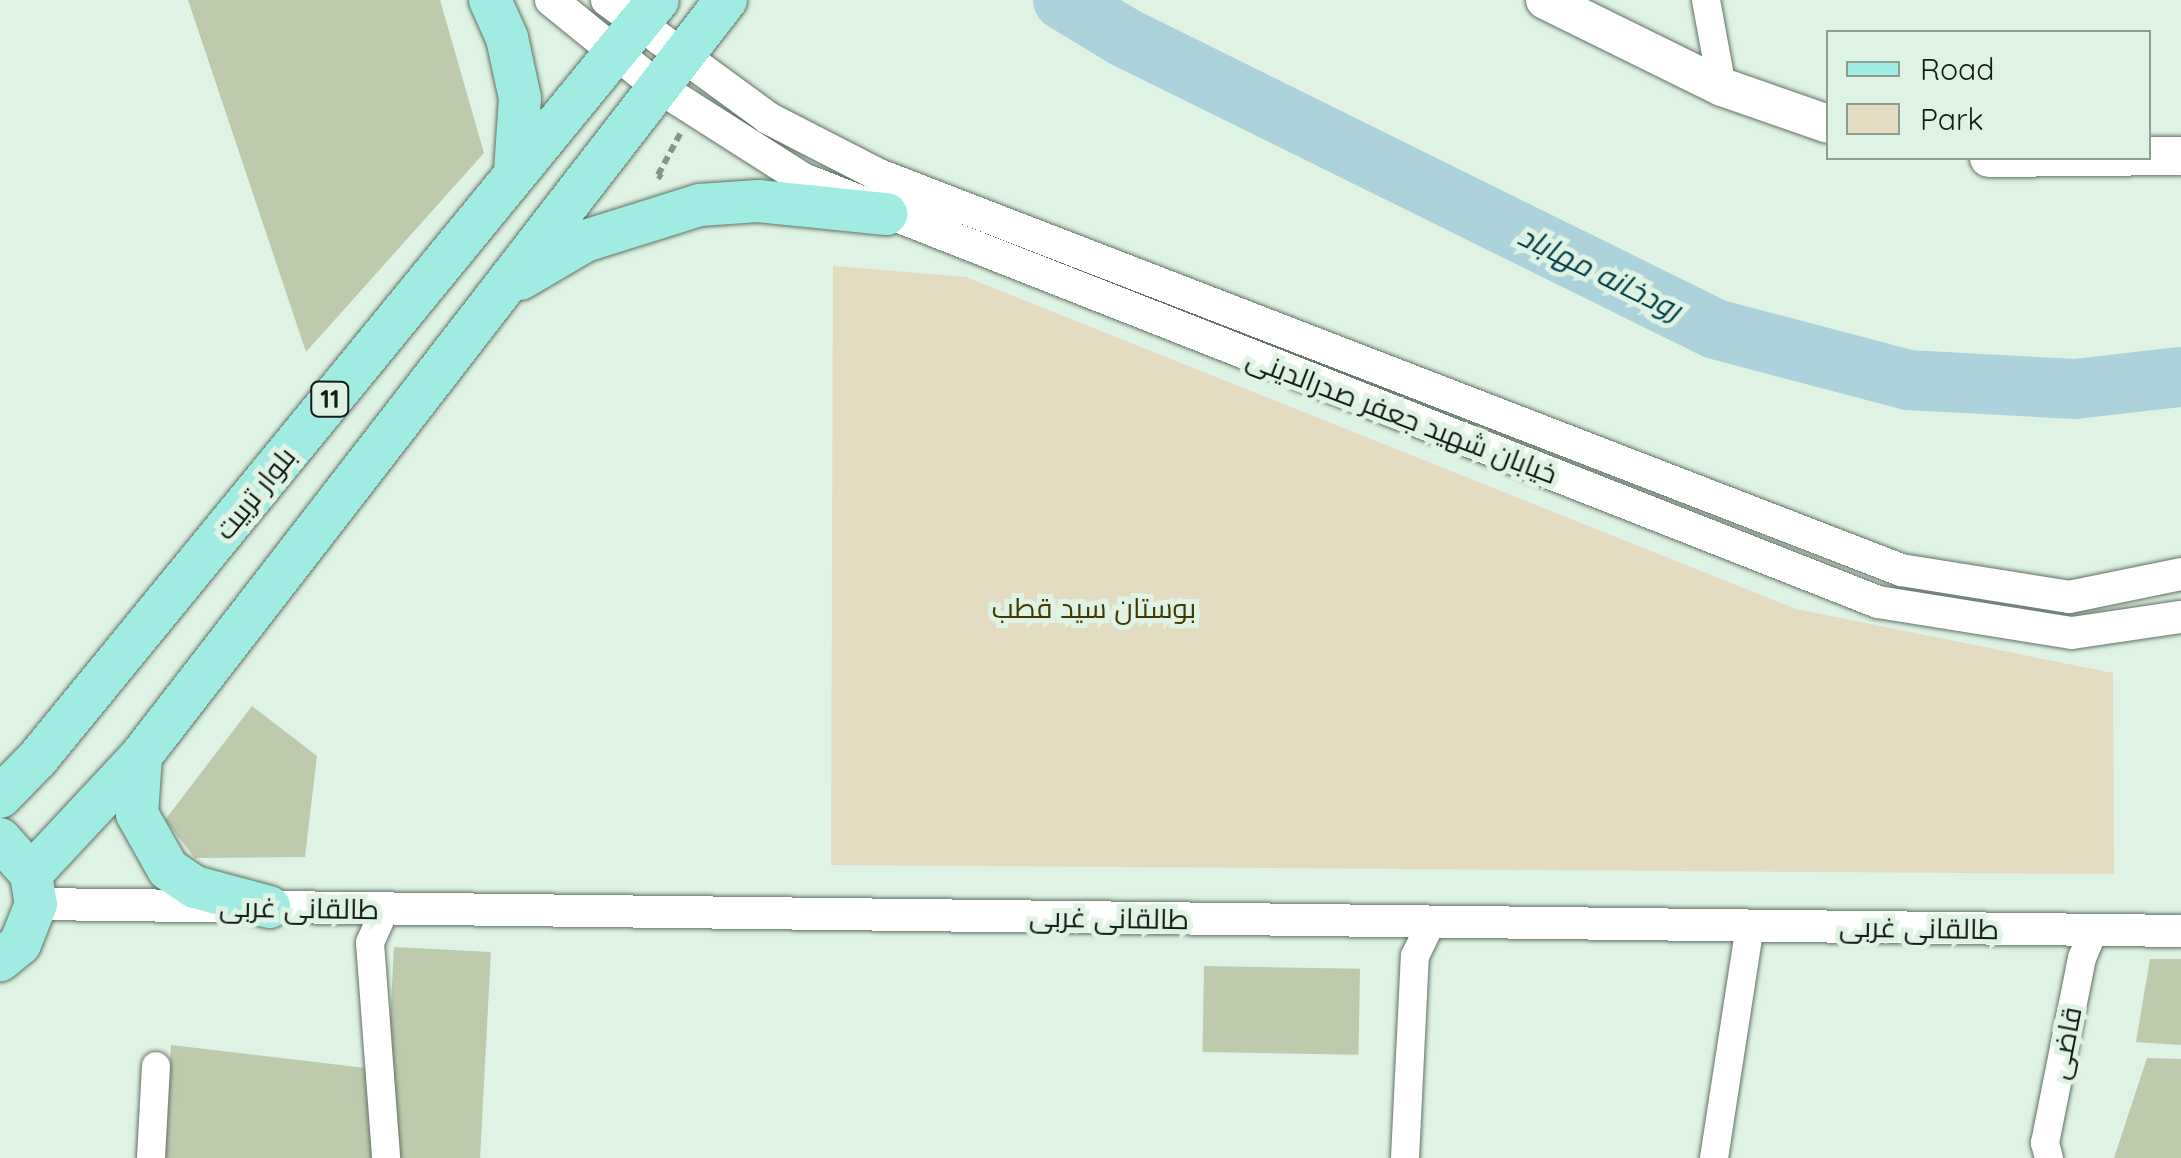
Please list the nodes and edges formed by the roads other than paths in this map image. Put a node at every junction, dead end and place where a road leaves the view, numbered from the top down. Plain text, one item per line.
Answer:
1 (490, 0) edge
2 (550, 0) edge
3 (1545, 0) edge
4 (1706, 0) edge
5 (717, 12) edge
6 (1594, 12) edge
7 (630, 18) edge
8 (669, 73) junction
9 (1722, 87) junction
10 (1826, 123) edge
11 (2151, 156) edge
12 (2181, 156) edge
13 (515, 172) junction
14 (886, 214) junction
15 (498, 293) junction
16 (2181, 574) edge
17 (2181, 617) edge
18 (141, 756) junction
19 (0, 797) edge
20 (0, 840) edge
21 (34, 889) junction
22 (270, 907) junction
23 (385, 909) junction
24 (1432, 922) junction
25 (1750, 925) junction
26 (2094, 930) junction
27 (2181, 931) edge
28 (0, 960) edge
29 (156, 1066) dead end
30 (151, 1158) edge
31 (386, 1158) edge
32 (1405, 1158) edge
33 (1714, 1158) edge
34 (2049, 1158) edge

1 - 13 main road
2 - 7 street
3 - 6 main road
4 - 9 street
5 - 8 main road, 11
6 - 9 main road
7 - 8 street
7 - 13 main road, بلوار تربیت / 11
8 - 14 street, خیابان شهید جعفر صدرالدینی
8 - 15 main road, 11
8 - 16 street, خیابان شهید جعفر صدرالدینی
9 - 10 main road
11 - 12 main road
13 - 19 main road, بلوار تربیت / 11
14 - 15 main road
14 - 17 street, خیابان شهید جعفر صدرالدینی
15 - 18 main road, 11
18 - 21 main road, 11
18 - 22 main road
20 - 21 main road
21 - 22 street, طالقانی غربی
21 - 28 main road, 11
22 - 23 street, طالقانی غربی
23 - 24 street, طالقانی غربی
23 - 31 street
24 - 25 street, طالقانی غربی
24 - 32 street
25 - 26 street, طالقانی غربی
25 - 33 street
26 - 27 street, طالقانی غربی
26 - 34 street, قاضی
29 - 30 street

